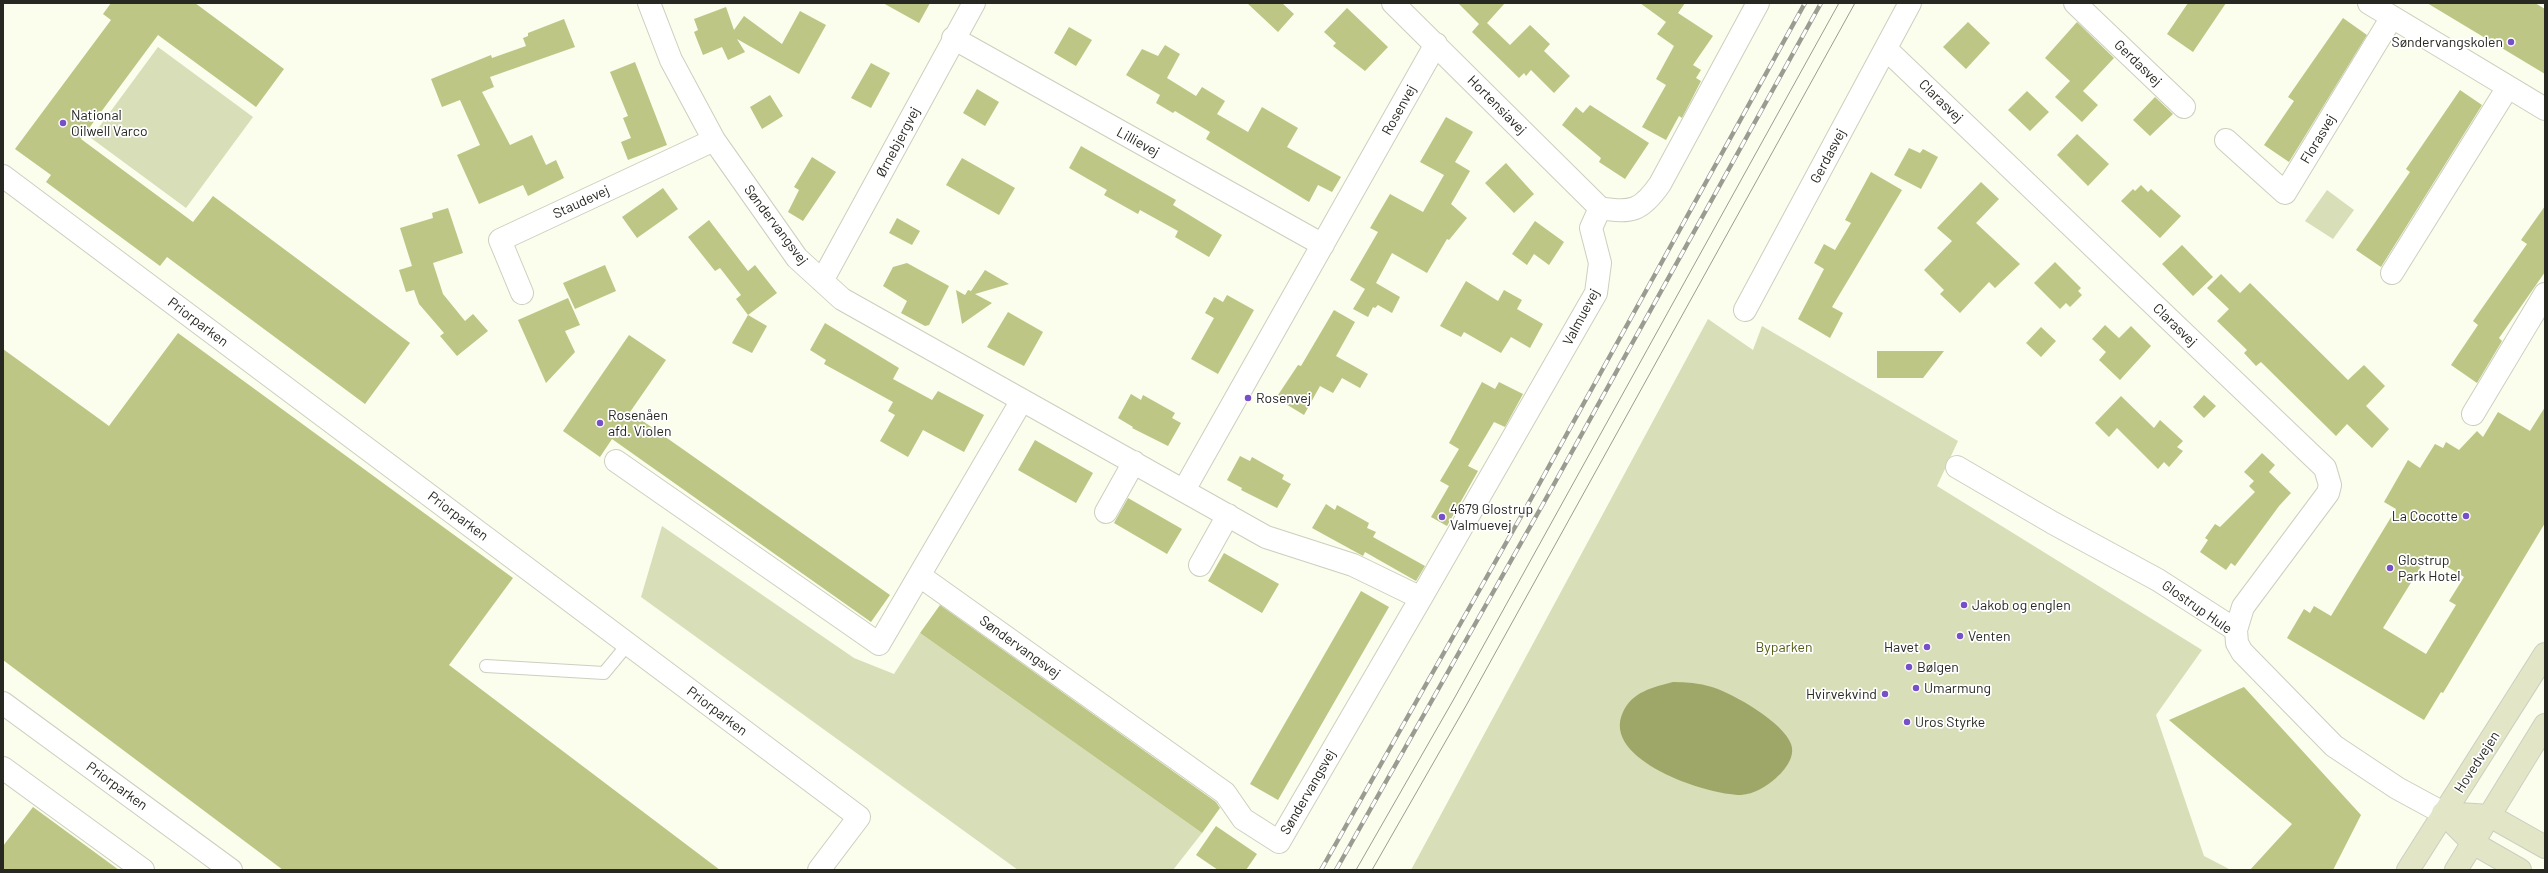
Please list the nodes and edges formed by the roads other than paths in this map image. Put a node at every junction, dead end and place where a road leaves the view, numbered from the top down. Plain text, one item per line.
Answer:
1 (649, 3) edge
2 (974, 3) edge
3 (1393, 3) edge
4 (1758, 3) edge
5 (1910, 3) edge
6 (2075, 3) edge
7 (2369, 3) edge
8 (2392, 17) junction
9 (954, 38) junction
10 (1436, 44) junction
11 (1886, 49) junction
12 (2508, 87) junction
13 (2184, 107) dead end
14 (2545, 109) edge
15 (714, 140) junction
16 (2226, 140) dead end
17 (3, 176) edge
18 (1600, 208) junction
19 (1323, 245) junction
20 (2392, 273) dead end
21 (822, 281) junction
22 (522, 293) dead end
23 (2545, 294) edge
24 (1745, 310) dead end
25 (1022, 400) junction
26 (2473, 414) dead end
27 (616, 461) dead end
28 (1134, 462) junction
29 (1957, 467) dead end
30 (1184, 490) junction
31 (1106, 512) dead end
32 (1228, 515) junction
33 (1200, 565) dead end
34 (920, 576) junction
35 (1421, 598) junction
36 (2236, 630) junction
37 (628, 644) junction
38 (2545, 654) edge
39 (486, 666) dead end
40 (3, 703) edge
41 (2545, 725) edge
42 (3, 768) edge
43 (2444, 813) junction
44 (2490, 816) junction
45 (2473, 843) junction
46 (2545, 847) edge
47 (143, 870) edge
48 (231, 870) edge
49 (819, 870) edge
50 (2408, 870) edge
51 (2456, 870) edge
52 (2520, 870) edge

1 - 15 street, Søndervangsvej
2 - 9 street, Ørnebjergvej
3 - 10 street, Hortensiavej
4 - 18 street
5 - 11 street, Gerdasvej
6 - 13 street, Gerdasvej
7 - 8 street
8 - 12 street
8 - 16 street, Florasvej
9 - 19 street, Lillievej
9 - 21 street, Ørnebjergvej
10 - 18 street, Hortensiavej
10 - 19 street, Rosenvej
11 - 24 street, Gerdasvej
11 - 36 street, Clarasvej
12 - 14 street
12 - 20 street
15 - 21 street, Søndervangsvej
15 - 22 street, Staudevej
17 - 37 street, Priorparken
18 - 35 street, Valmuevej
19 - 30 street, Rosenvej
21 - 25 street, Søndervangsvej
23 - 26 street
25 - 28 street, Søndervangsvej
25 - 34 street
27 - 34 street
28 - 30 street, Søndervangsvej
28 - 31 street
29 - 36 street, Glostrup Hule
30 - 32 street, Søndervangsvej
32 - 33 street
32 - 35 street, Søndervangsvej
34 - 35 street, Søndervangsvej
36 - 43 street, Glostrup Hule
37 - 39 lane
37 - 49 street, Priorparken
38 - 43 main road, Hovedvejen
40 - 48 street, Priorparken
41 - 44 main road
42 - 47 street
43 - 44 main road
43 - 45 main road
43 - 50 main road, Hovedvejen
44 - 45 main road
44 - 46 main road
45 - 51 main road
45 - 52 main road

